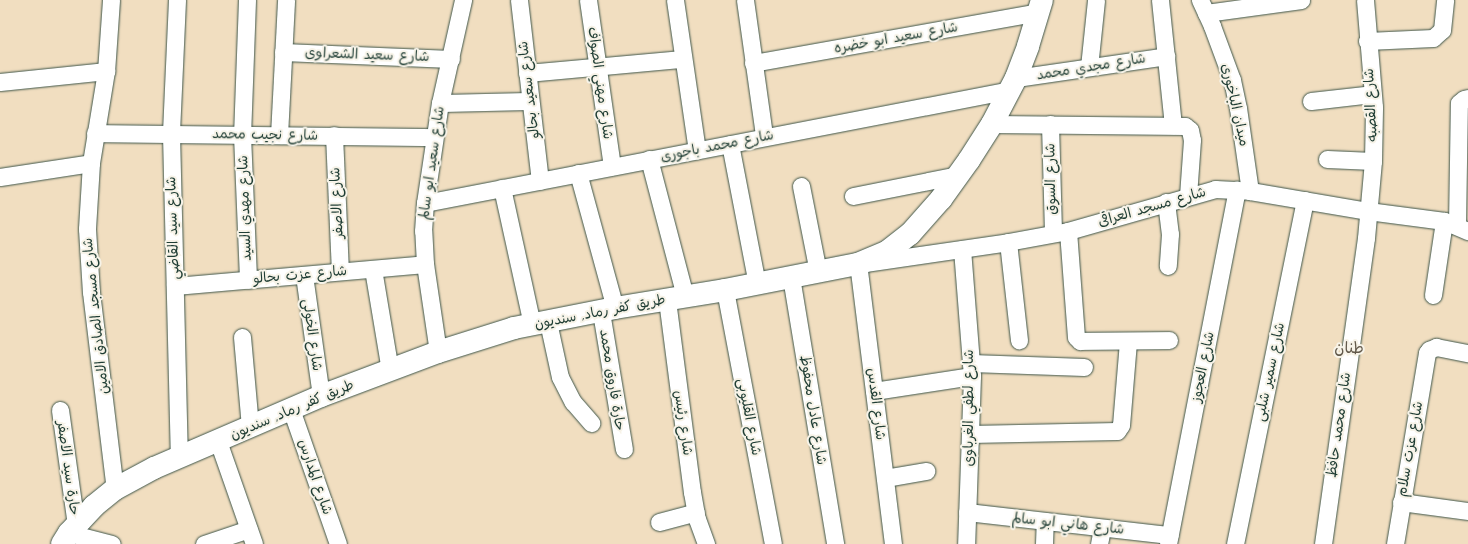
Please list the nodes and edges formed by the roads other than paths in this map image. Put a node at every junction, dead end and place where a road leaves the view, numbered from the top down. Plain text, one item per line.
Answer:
1 (110, 0) edge
2 (177, 0) edge
3 (247, 0) edge
4 (286, 0) edge
5 (463, 0) edge
6 (519, 0) edge
7 (588, 0) edge
8 (675, 0) edge
9 (745, 0) edge
10 (1096, 0) edge
11 (1160, 0) edge
12 (1301, 0) edge
13 (1365, 0) edge
14 (1445, 0) edge
15 (1040, 6) edge
16 (1203, 6) edge
17 (1368, 41) junction
18 (283, 52) junction
19 (1166, 56) junction
20 (451, 59) junction
21 (682, 59) junction
22 (753, 63) junction
23 (598, 67) junction
24 (1089, 67) junction
25 (106, 71) junction
26 (527, 73) junction
27 (0, 82) edge
28 (1013, 84) junction
29 (1372, 94) junction
30 (1468, 98) edge
31 (530, 101) junction
32 (1311, 101) dead end
33 (440, 103) junction
34 (992, 124) junction
35 (1050, 124) junction
36 (1173, 125) junction
37 (95, 133) junction
38 (171, 134) junction
39 (242, 135) junction
40 (279, 135) junction
41 (334, 135) junction
42 (764, 136) junction
43 (434, 137) junction
44 (730, 144) junction
45 (697, 150) junction
46 (649, 159) junction
47 (1327, 159) dead end
48 (1373, 161) junction
49 (91, 163) junction
50 (612, 166) junction
51 (578, 173) junction
52 (958, 175) junction
53 (0, 176) edge
54 (540, 181) junction
55 (801, 186) dead end
56 (502, 188) junction
57 (1243, 191) junction
58 (853, 196) dead end
59 (1188, 196) junction
60 (1305, 200) junction
61 (1166, 202) junction
62 (425, 203) junction
63 (1368, 211) junction
64 (1456, 226) edge
65 (1060, 232) junction
66 (1008, 242) junction
67 (962, 249) junction
68 (425, 264) junction
69 (858, 264) junction
70 (1168, 266) dead end
71 (373, 269) junction
72 (340, 271) junction
73 (818, 272) junction
74 (304, 275) junction
75 (791, 277) junction
76 (248, 280) junction
77 (757, 284) junction
78 (175, 286) junction
79 (725, 290) junction
80 (1433, 295) dead end
81 (676, 298) junction
82 (608, 310) junction
83 (540, 324) junction
84 (242, 337) dead end
85 (1019, 340) dead end
86 (1169, 340) dead end
87 (1128, 341) junction
88 (438, 352) junction
89 (1468, 353) edge
90 (1084, 367) dead end
91 (971, 370) junction
92 (390, 371) junction
93 (874, 391) junction
94 (321, 396) junction
95 (291, 409) junction
96 (60, 410) dead end
97 (591, 423) dead end
98 (250, 427) junction
99 (970, 434) junction
100 (218, 441) junction
101 (624, 449) dead end
102 (179, 456) junction
103 (926, 471) dead end
104 (885, 478) junction
105 (115, 489) junction
106 (1401, 502) junction
107 (1468, 511) edge
108 (696, 512) junction
109 (967, 512) junction
110 (1045, 521) junction
111 (659, 522) dead end
112 (69, 534) edge
113 (251, 536) edge
114 (1101, 536) edge
115 (1169, 540) edge
116 (112, 544) edge
117 (204, 544) edge
118 (338, 544) edge
119 (706, 544) edge
120 (773, 544) edge
121 (835, 544) edge
122 (893, 544) edge
123 (966, 544) edge
124 (1044, 544) edge
125 (1235, 544) edge
126 (1323, 544) edge
127 (1395, 544) edge

1 - 25 street, شارع مسجد الصادق الامين
2 - 38 street, شارع سيد القاضي
3 - 39 street, شارع مهدي السيد
4 - 18 street
5 - 20 street, شارع سعيد ابو سالم
6 - 26 street, شارع سعيد بحالو
7 - 23 street, شارع مهني الصواف
8 - 21 street
9 - 22 street
10 - 24 street
11 - 19 street
12 - 16 street
13 - 17 street, شارع القصبه
14 - 17 street
15 - 22 street, شارع سعيد ابو خضره
15 - 28 street, طريق كفر رماد, سنديون
16 - 57 street, ميدان الباخورى
17 - 29 street, شارع القصبه
18 - 20 street, شارع سعيد الشعراوى
18 - 40 street
19 - 24 street, شارع مجدي محمد
19 - 36 street
20 - 33 street, شارع سعيد ابو سالم
21 - 23 street
21 - 45 street
22 - 42 street
23 - 26 street
23 - 50 street, شارع مهني الصواف
24 - 28 street, شارع مجدي محمد
25 - 27 street
25 - 37 street, شارع مسجد الصادق الامين
26 - 31 street, شارع سعيد بحالو
28 - 34 street, طريق كفر رماد, سنديون
28 - 42 street, شارع محمد باجورى
29 - 32 street
29 - 48 street, شارع القصبه
30 - 64 street
31 - 33 street
31 - 54 street, شارع سعيد بحالو
33 - 43 street, شارع سعيد ابو سالم
34 - 35 street
34 - 52 street, طريق كفر رماد, سنديون
35 - 36 street
35 - 65 street, شارع السوق
36 - 59 street
37 - 38 street, شارع نجيب محمد
37 - 49 street, شارع مسجد الصادق الامين
38 - 39 street, شارع نجيب محمد
38 - 78 street, شارع سيد القاضي
39 - 40 street, شارع نجيب محمد
39 - 76 street, شارع مهدي السيد
40 - 41 street, شارع نجيب محمد
41 - 43 street, شارع نجيب محمد
41 - 72 street, شارع الاصفر
42 - 44 street, شارع محمد باجورى
43 - 62 street, شارع سعيد ابو سالم
44 - 45 street, شارع محمد باجورى
44 - 77 street
45 - 46 street, شارع محمد باجورى
46 - 50 street, شارع محمد باجورى
46 - 81 street, شارع رئيس
47 - 48 street
48 - 63 street, شارع القصبه
49 - 53 street
49 - 105 street, شارع مسجد الصادق الامين
50 - 51 street, شارع محمد باجورى
51 - 54 street, شارع محمد باجورى
51 - 82 street
52 - 58 street
52 - 69 street, طريق كفر رماد, سنديون
54 - 56 street, شارع محمد باجورى
55 - 73 street
56 - 62 street, شارع محمد باجورى
56 - 83 street
57 - 59 street, شارع مسجد العراقى
57 - 60 street, شارع مسجد العراقى
57 - 115 street, شارع العجوز
59 - 61 street, شارع مسجد العراقى
60 - 63 street, شارع مسجد العراقى
60 - 125 street, شارع سمير شلبى
61 - 65 street, شارع مسجد العراقى
61 - 70 street
62 - 68 street, شارع سعيد ابو سالم
63 - 64 street, شارع مسجد العراقى
63 - 126 street, شارع محمد حافظ
64 - 80 street
65 - 66 street, شارع مسجد العراقى
65 - 87 street, شارع السوق
66 - 67 street, شارع مسجد العراقى
66 - 85 street
67 - 69 street, شارع مسجد العراقى
67 - 91 street, شارع لطفي الغرباوى
68 - 71 street, شارع عزت بحالو
68 - 88 street, شارع سعيد ابو سالم
69 - 73 street, طريق كفر رماد, سنديون
69 - 93 street, شارع القدس
71 - 72 street, شارع عزت بحالو
71 - 92 street
72 - 74 street, شارع عزت بحالو
73 - 75 street, طريق كفر رماد, سنديون
74 - 76 street, شارع عزت بحالو
74 - 94 street, شارع الخولى
75 - 77 street, طريق كفر رماد, سنديون
75 - 121 street, شارع عادل محفوظ
76 - 78 street, شارع عزت بحالو
77 - 79 street, طريق كفر رماد, سنديون
78 - 102 street, شارع سيد القاضي
79 - 81 street, طريق كفر رماد, سنديون
79 - 120 street, شارع القليوبى
81 - 82 street, طريق كفر رماد, سنديون
81 - 108 street, شارع رئيس
82 - 83 street, طريق كفر رماد, سنديون
82 - 101 street, حارة فاروق محمد
83 - 88 street, طريق كفر رماد, سنديون
83 - 97 street
84 - 98 street
86 - 87 street, شارع السوق
87 - 99 street
88 - 92 street, طريق كفر رماد, سنديون
89 - 106 street, شارع عزت سلام
90 - 91 street
91 - 93 street
91 - 99 street, شارع لطفي الغرباوى
92 - 94 street, طريق كفر رماد, سنديون
93 - 104 street, شارع القدس
94 - 95 street, طريق كفر رماد, سنديون
95 - 98 street, طريق كفر رماد, سنديون
95 - 118 street, شارع المدارس
96 - 112 street, حارة سيد الاصفر
98 - 100 street, طريق كفر رماد, سنديون
99 - 109 street, شارع لطفي الغرباوى
100 - 102 street, طريق كفر رماد, سنديون
100 - 113 street
102 - 105 street, طريق كفر رماد, سنديون
103 - 104 street
104 - 122 street, شارع القدس
105 - 112 street, طريق كفر رماد, سنديون
106 - 107 street
106 - 127 street, شارع عزت سلام
108 - 111 street
108 - 119 street, شارع رئيس
109 - 110 street, شارع هاني ابو سالم
109 - 123 street, شارع لطفي الغرباوى
110 - 114 street, شارع هاني ابو سالم
110 - 124 street
112 - 116 street
113 - 117 street
114 - 115 street, شارع هاني ابو سالم

